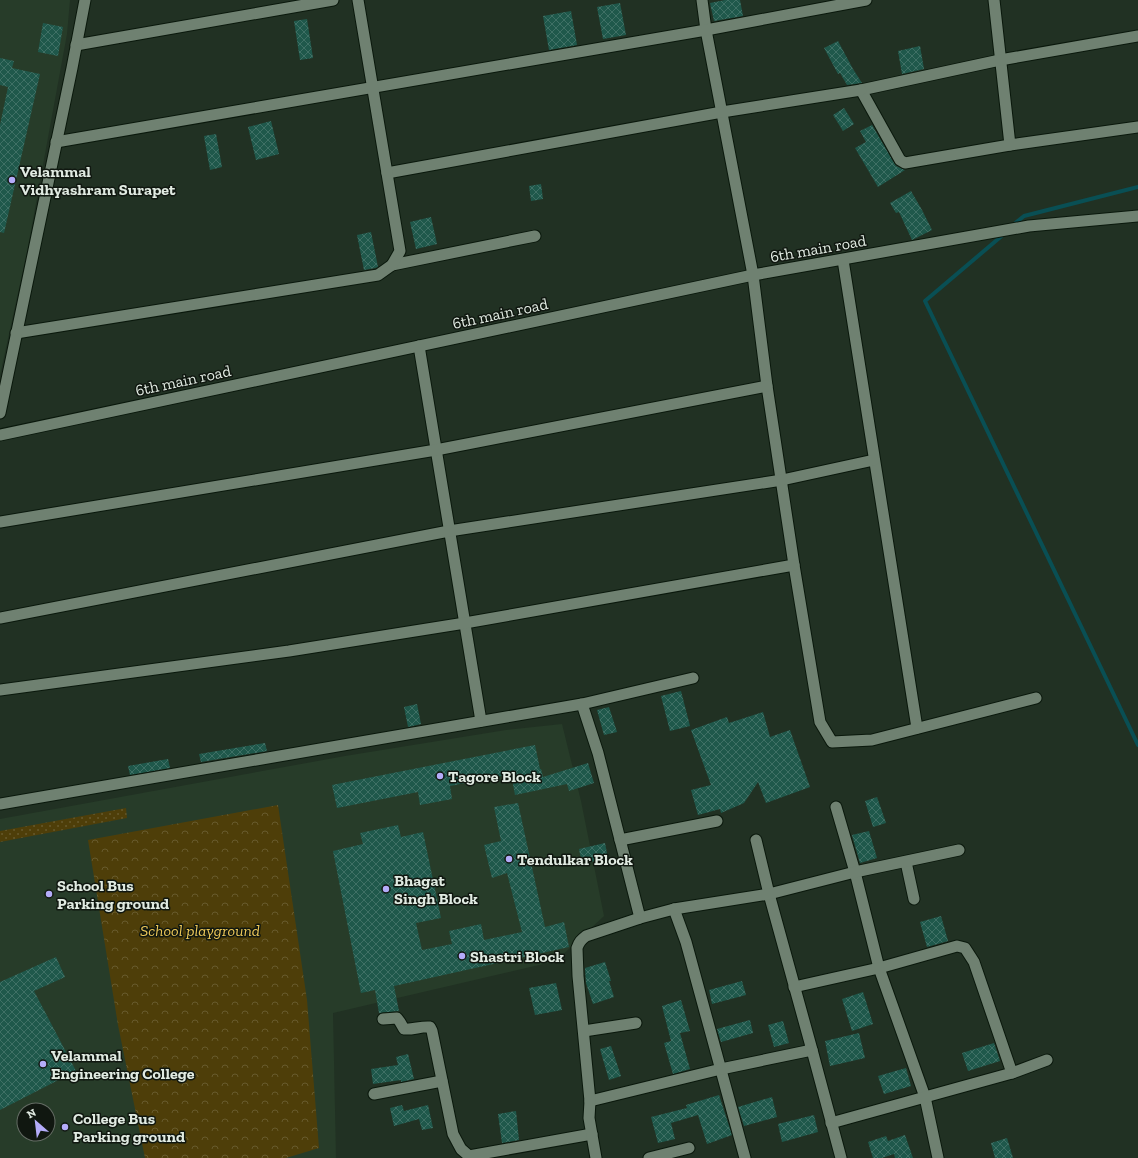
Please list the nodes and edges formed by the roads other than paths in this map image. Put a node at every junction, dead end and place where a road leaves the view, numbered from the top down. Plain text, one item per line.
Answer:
1 (84, 0) edge
2 (333, 0) edge
3 (358, 0) edge
4 (702, 0) edge
5 (866, 0) edge
6 (994, 0) edge
7 (706, 30) junction
8 (1138, 36) edge
9 (76, 45) junction
10 (1000, 60) junction
11 (373, 88) junction
12 (861, 90) junction
13 (722, 112) junction
14 (1138, 127) edge
15 (56, 142) junction
16 (1010, 145) junction
17 (387, 172) junction
18 (1138, 216) edge
19 (535, 236) dead end
20 (843, 260) junction
21 (392, 265) junction
22 (753, 275) junction
23 (16, 334) junction
24 (419, 346) junction
25 (767, 386) junction
26 (0, 413) edge
27 (0, 435) edge
28 (436, 450) junction
29 (874, 460) junction
30 (782, 480) junction
31 (0, 522) edge
32 (449, 531) junction
33 (794, 565) junction
34 (0, 618) edge
35 (464, 624) junction
36 (693, 678) dead end
37 (0, 690) edge
38 (1036, 698) dead end
39 (582, 704) junction
40 (481, 722) junction
41 (917, 728) junction
42 (0, 804) edge
43 (836, 807) dead end
44 (717, 822) dead end
45 (620, 840) junction
46 (756, 840) dead end
47 (959, 850) dead end
48 (906, 862) junction
49 (854, 872) junction
50 (769, 894) junction
51 (914, 899) dead end
52 (674, 909) junction
53 (640, 918) junction
54 (879, 968) junction
55 (794, 987) junction
56 (383, 1019) dead end
57 (636, 1023) dead end
58 (584, 1031) junction
59 (812, 1050) junction
60 (1047, 1060) dead end
61 (721, 1068) junction
62 (1012, 1072) junction
63 (442, 1081) junction
64 (374, 1094) dead end
65 (925, 1097) junction
66 (590, 1101) junction
67 (831, 1123) junction
68 (592, 1134) junction
69 (689, 1148) dead end
70 (596, 1158) edge
71 (649, 1158) edge
72 (745, 1158) edge
73 (841, 1158) edge
74 (938, 1158) edge

1 - 9 street
2 - 9 street
3 - 11 street
4 - 7 street
5 - 7 street
6 - 10 street
7 - 11 street
7 - 13 street
8 - 10 street
9 - 15 street
10 - 12 street
10 - 16 street
11 - 15 street
11 - 17 street
12 - 13 street
12 - 16 street
13 - 17 street
13 - 22 street
14 - 16 street
15 - 23 street
17 - 21 street
18 - 20 street, 6th main road
19 - 21 street
20 - 22 street, 6th main road
20 - 29 street
21 - 23 street
22 - 24 street, 6th main road
22 - 25 street
23 - 26 street
24 - 27 street, 6th main road
24 - 28 street
25 - 28 street
25 - 30 street
28 - 31 street
28 - 32 street
29 - 30 street
29 - 41 street
30 - 32 street
30 - 33 street
32 - 34 street
32 - 35 street
33 - 35 street
33 - 41 street
35 - 37 street
35 - 40 street
36 - 39 street
38 - 41 street
39 - 40 street
39 - 45 street
40 - 42 street
43 - 49 street
44 - 45 street
45 - 53 street
46 - 50 street
47 - 48 street
48 - 49 street
48 - 51 street
49 - 50 street
49 - 54 street
50 - 52 street
50 - 55 street
52 - 53 street
52 - 61 street
53 - 58 street
54 - 55 street
54 - 62 street
54 - 65 street
55 - 59 street
56 - 63 street
57 - 58 street
58 - 66 street
59 - 61 street
59 - 67 street
60 - 62 street
61 - 66 street
61 - 72 street
62 - 65 street
63 - 64 street
63 - 68 street
65 - 67 street
65 - 74 street
66 - 68 street
67 - 73 street
68 - 70 street
69 - 71 street

